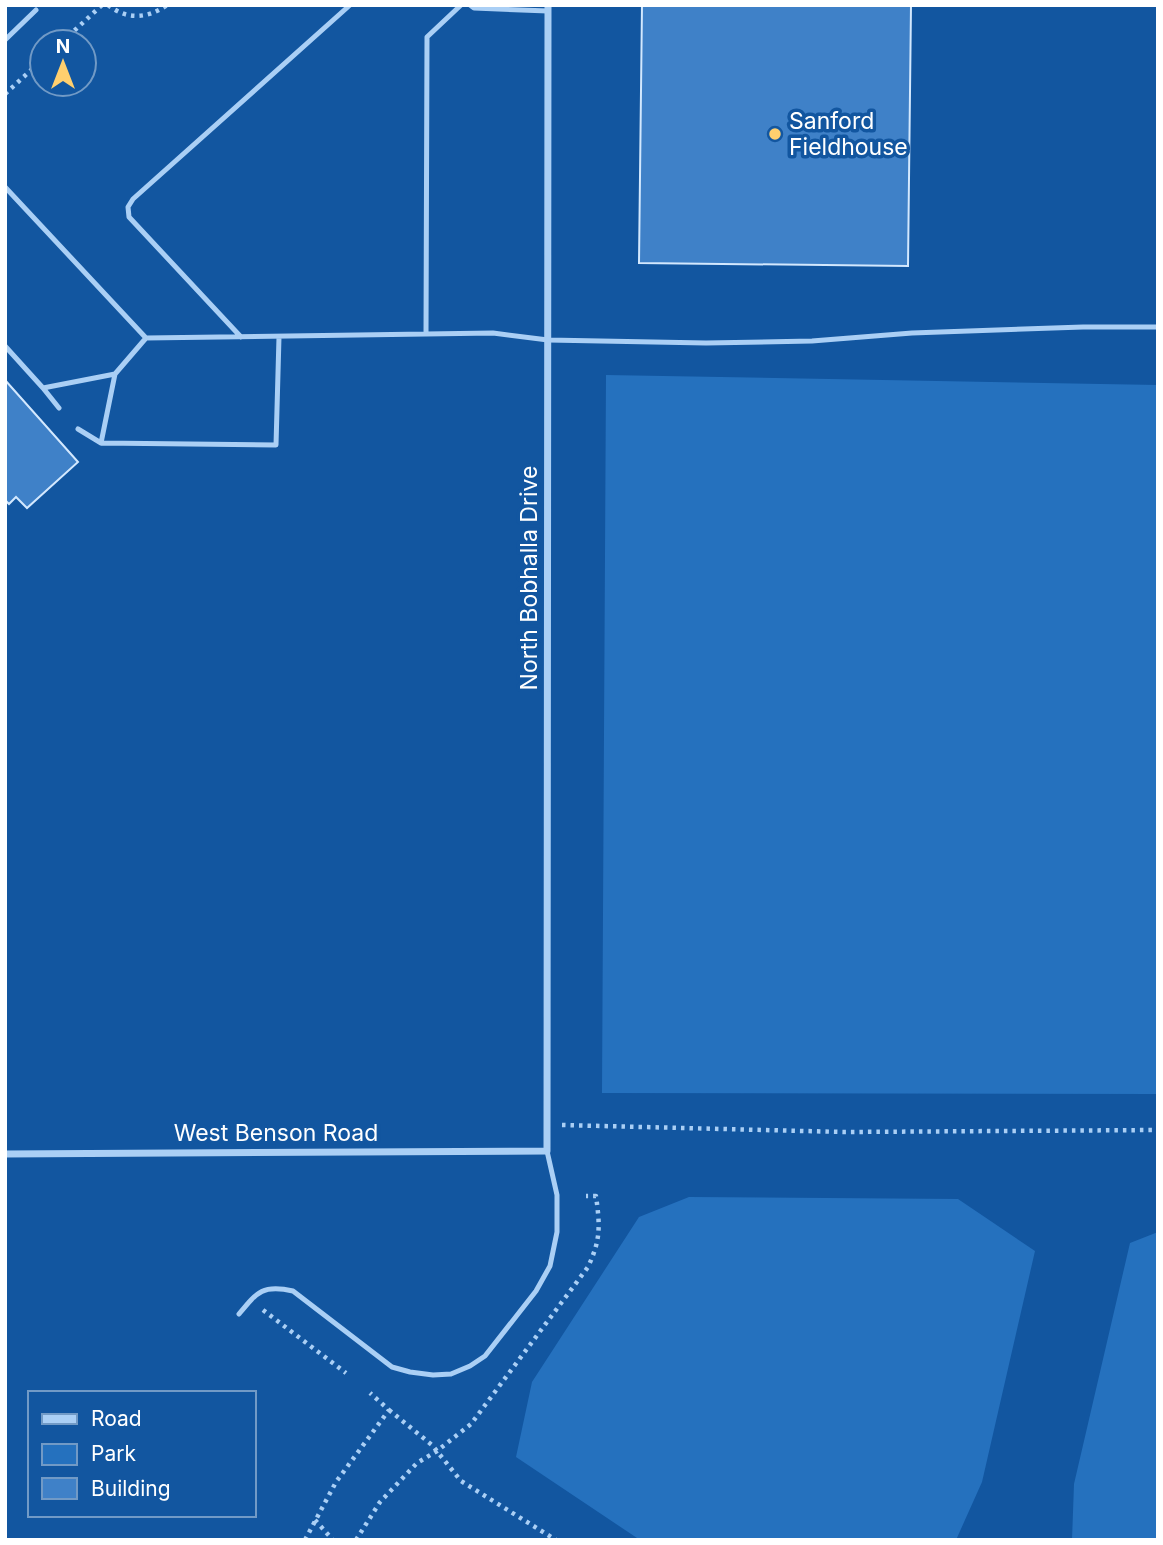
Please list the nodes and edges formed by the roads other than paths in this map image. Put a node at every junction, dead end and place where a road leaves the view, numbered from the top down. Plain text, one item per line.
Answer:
1 (350, 5) edge
2 (461, 5) edge
3 (470, 5) edge
4 (548, 8) edge
5 (36, 10) dead end
6 (5, 40) edge
7 (5, 187) edge
8 (1158, 327) edge
9 (426, 334) junction
10 (241, 337) junction
11 (279, 337) junction
12 (146, 338) junction
13 (548, 340) junction
14 (5, 346) edge
15 (115, 374) junction
16 (43, 388) junction
17 (59, 408) dead end
18 (78, 429) dead end
19 (101, 443) junction
20 (547, 1151) junction
21 (5, 1154) edge
22 (239, 1314) dead end

1 - 10 lane
2 - 9 lane
3 - 4 lane
4 - 13 street, North Bobhalla Drive
5 - 6 lane
7 - 12 lane
8 - 13 lane
9 - 11 lane
9 - 13 lane
10 - 11 lane
10 - 12 lane
11 - 19 lane
12 - 15 lane
13 - 20 street, North Bobhalla Drive
14 - 16 lane
15 - 16 lane
15 - 19 lane
16 - 17 lane
18 - 19 lane
20 - 21 street, West Benson Road
20 - 22 lane

